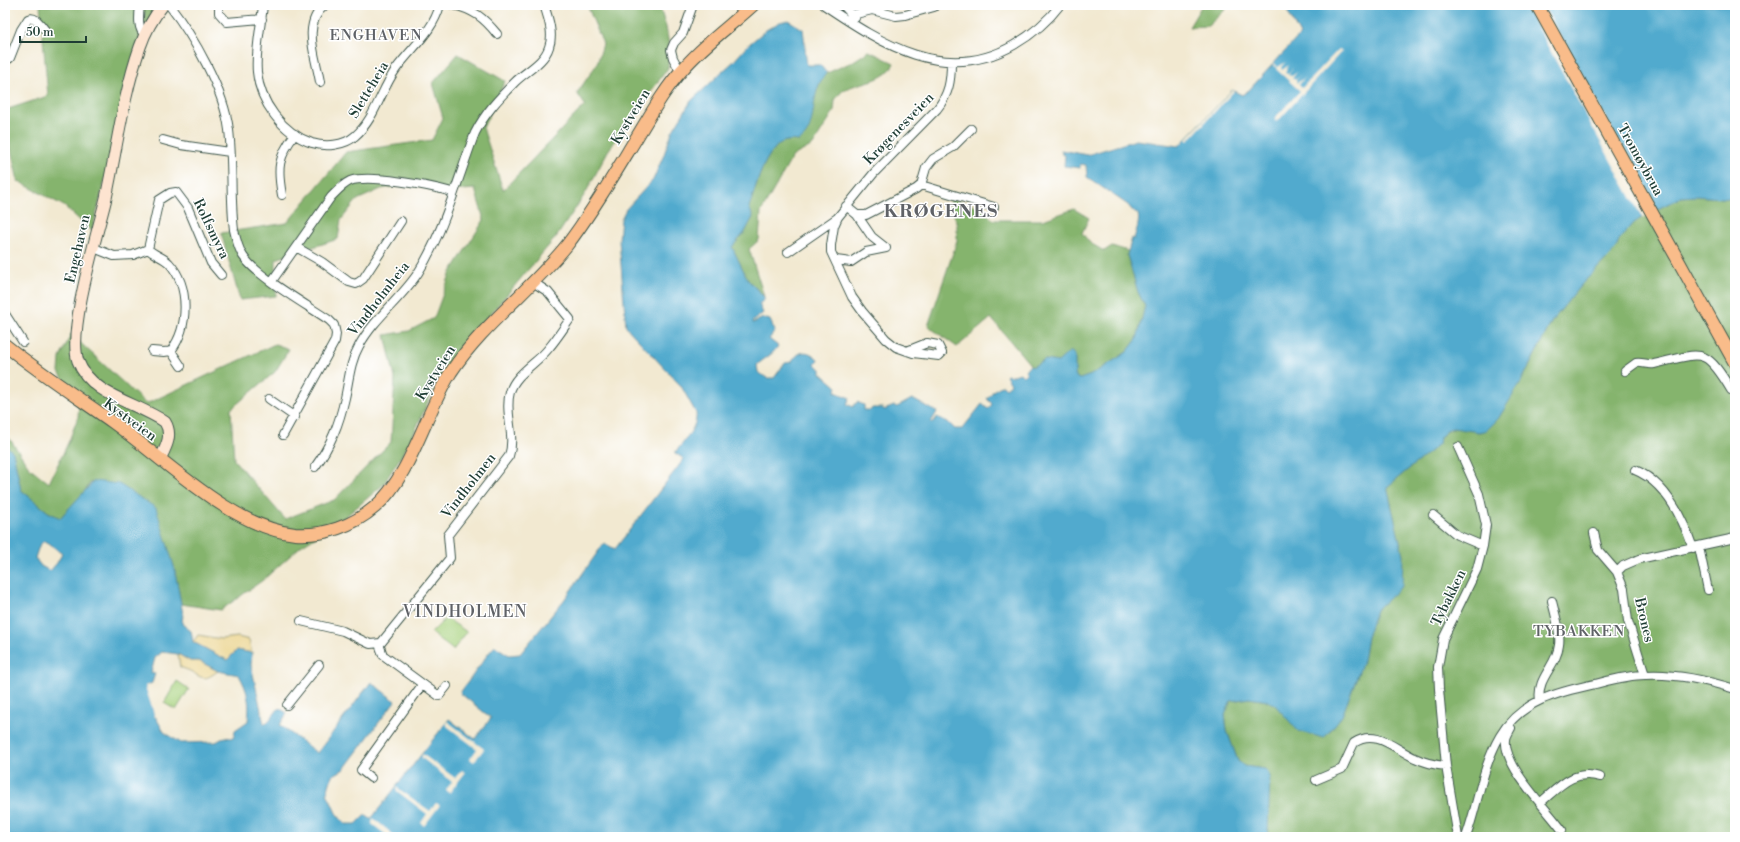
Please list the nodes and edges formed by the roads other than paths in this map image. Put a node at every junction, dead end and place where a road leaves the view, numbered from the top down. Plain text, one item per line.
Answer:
1 (140, 5) edge
2 (163, 5) edge
3 (169, 5) edge
4 (219, 5) edge
5 (263, 5) edge
6 (325, 5) edge
7 (440, 5) edge
8 (453, 5) edge
9 (544, 5) edge
10 (693, 5) edge
11 (824, 5) edge
12 (843, 5) edge
13 (1060, 5) edge
14 (1537, 5) edge
15 (754, 6) edge
16 (934, 7) dead end
17 (852, 15) junction
18 (262, 19) junction
19 (44, 30) dead end
20 (497, 34) dead end
21 (145, 35) junction
22 (877, 37) junction
23 (5, 58) edge
24 (951, 62) junction
25 (680, 71) junction
26 (320, 82) dead end
27 (971, 129) dead end
28 (295, 134) junction
29 (163, 140) dead end
30 (230, 152) junction
31 (921, 185) junction
32 (452, 192) junction
33 (282, 195) dead end
34 (846, 206) junction
35 (994, 207) dead end
36 (857, 215) junction
37 (838, 217) junction
38 (401, 221) dead end
39 (296, 247) junction
40 (94, 248) junction
41 (148, 249) junction
42 (788, 252) dead end
43 (836, 260) junction
44 (221, 275) dead end
45 (272, 281) junction
46 (534, 282) junction
47 (5, 314) edge
48 (22, 342) dead end
49 (7, 346) edge
50 (152, 350) dead end
51 (171, 351) junction
52 (907, 351) dead end
53 (1735, 363) edge
54 (181, 366) dead end
55 (1625, 371) dead end
56 (1735, 393) edge
57 (269, 399) dead end
58 (295, 416) junction
59 (283, 434) dead end
60 (1458, 446) dead end
61 (160, 460) junction
62 (315, 467) dead end
63 (1635, 470) dead end
64 (1432, 515) dead end
65 (1594, 533) dead end
66 (1735, 538) edge
67 (1483, 546) junction
68 (1696, 547) junction
69 (1617, 572) junction
70 (1708, 590) dead end
71 (1552, 601) dead end
72 (301, 621) dead end
73 (378, 644) junction
74 (319, 665) dead end
75 (1645, 674) junction
76 (422, 685) junction
77 (447, 686) dead end
78 (1735, 689) edge
79 (1540, 700) junction
80 (287, 705) dead end
81 (1508, 725) junction
82 (1446, 766) junction
83 (1600, 777) dead end
84 (370, 778) dead end
85 (1316, 780) dead end
86 (1540, 803) junction
87 (1562, 830) dead end
88 (1458, 837) edge
89 (1466, 837) edge

1 - 21 street
2 - 21 street, Engehaven
3 - 30 street, Vindholmheia
4 - 18 street
5 - 18 street, Sletteheia
6 - 26 street
7 - 28 street, Sletteheia
8 - 20 street
9 - 32 street, Vindholmheia
10 - 25 street
11 - 22 street
12 - 17 street
13 - 24 street
14 - 53 main road, Tromøybrua
15 - 25 main road, Kystveien
16 - 17 street
17 - 22 street
18 - 28 street, Sletteheia
19 - 23 street
21 - 40 street, Engehaven
22 - 24 street
24 - 34 street, Krøgenesveien
25 - 46 main road, Kystveien
27 - 31 street
28 - 33 street
29 - 30 street
30 - 45 street, Vindholmheia
31 - 35 street
31 - 36 street
32 - 39 street
32 - 62 street, Vindholmheia
34 - 36 street
34 - 37 street, Krøgenesveien
36 - 43 street
37 - 42 street
37 - 43 street, Krøgenesveien
38 - 39 street, Vindholmheia
39 - 45 street
40 - 41 street
40 - 61 street, Engehaven
41 - 44 street, Rolfsmyra
41 - 51 street
43 - 52 street, Krøgenesveien
45 - 58 street, Vindholmheia
46 - 61 main road, Kystveien
46 - 73 street, Vindholmen
47 - 48 street
49 - 61 main road, Kystveien
50 - 51 street
51 - 54 street
55 - 56 street
57 - 58 street
58 - 59 street, Vindholmheia
60 - 67 street, Tybakken
63 - 68 street
64 - 67 street
65 - 69 street, Brones
66 - 68 street
67 - 82 street, Tybakken
68 - 69 street
68 - 70 street
69 - 75 street, Brones
71 - 79 street
72 - 73 street
73 - 76 street
74 - 80 street
75 - 78 street
75 - 79 street
76 - 77 street
76 - 84 street
79 - 81 street
81 - 86 street
81 - 89 street
82 - 85 street
82 - 88 street, Tybakken
83 - 86 street
86 - 87 street

